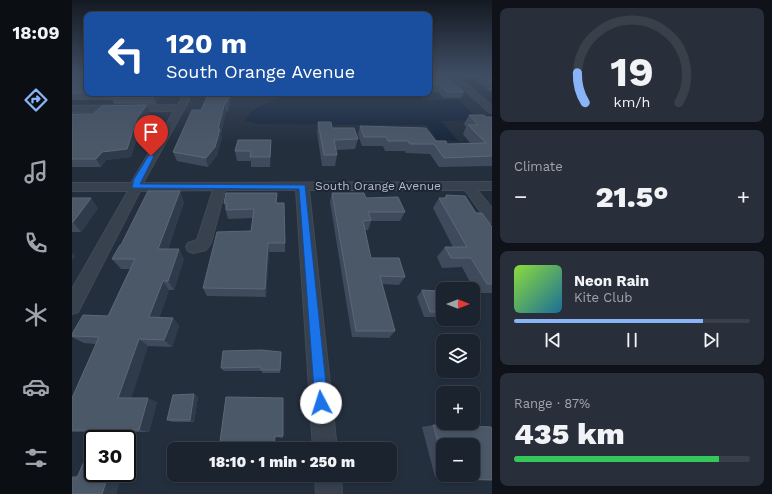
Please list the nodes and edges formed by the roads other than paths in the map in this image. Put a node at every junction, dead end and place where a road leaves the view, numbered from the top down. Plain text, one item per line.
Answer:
1 (185, 97) edge
2 (476, 97) edge
3 (180, 108) junction
4 (72, 109) edge
5 (492, 110) edge
6 (220, 186) junction
7 (302, 186) junction
8 (468, 186) junction
9 (492, 186) edge
10 (72, 187) edge
11 (136, 187) junction
12 (492, 218) edge
13 (193, 247) dead end
14 (72, 306) edge
15 (324, 442) edge
16 (328, 482) edge
17 (329, 494) edge

1 - 3 street
2 - 5 street
3 - 4 street
3 - 11 street
6 - 7 street, South Orange Avenue
6 - 11 street, South Orange Avenue
6 - 13 street
7 - 8 street, South Orange Avenue
7 - 15 street
8 - 9 street, South Orange Avenue
8 - 12 street
10 - 11 street, South Orange Avenue
11 - 14 street
16 - 17 street

